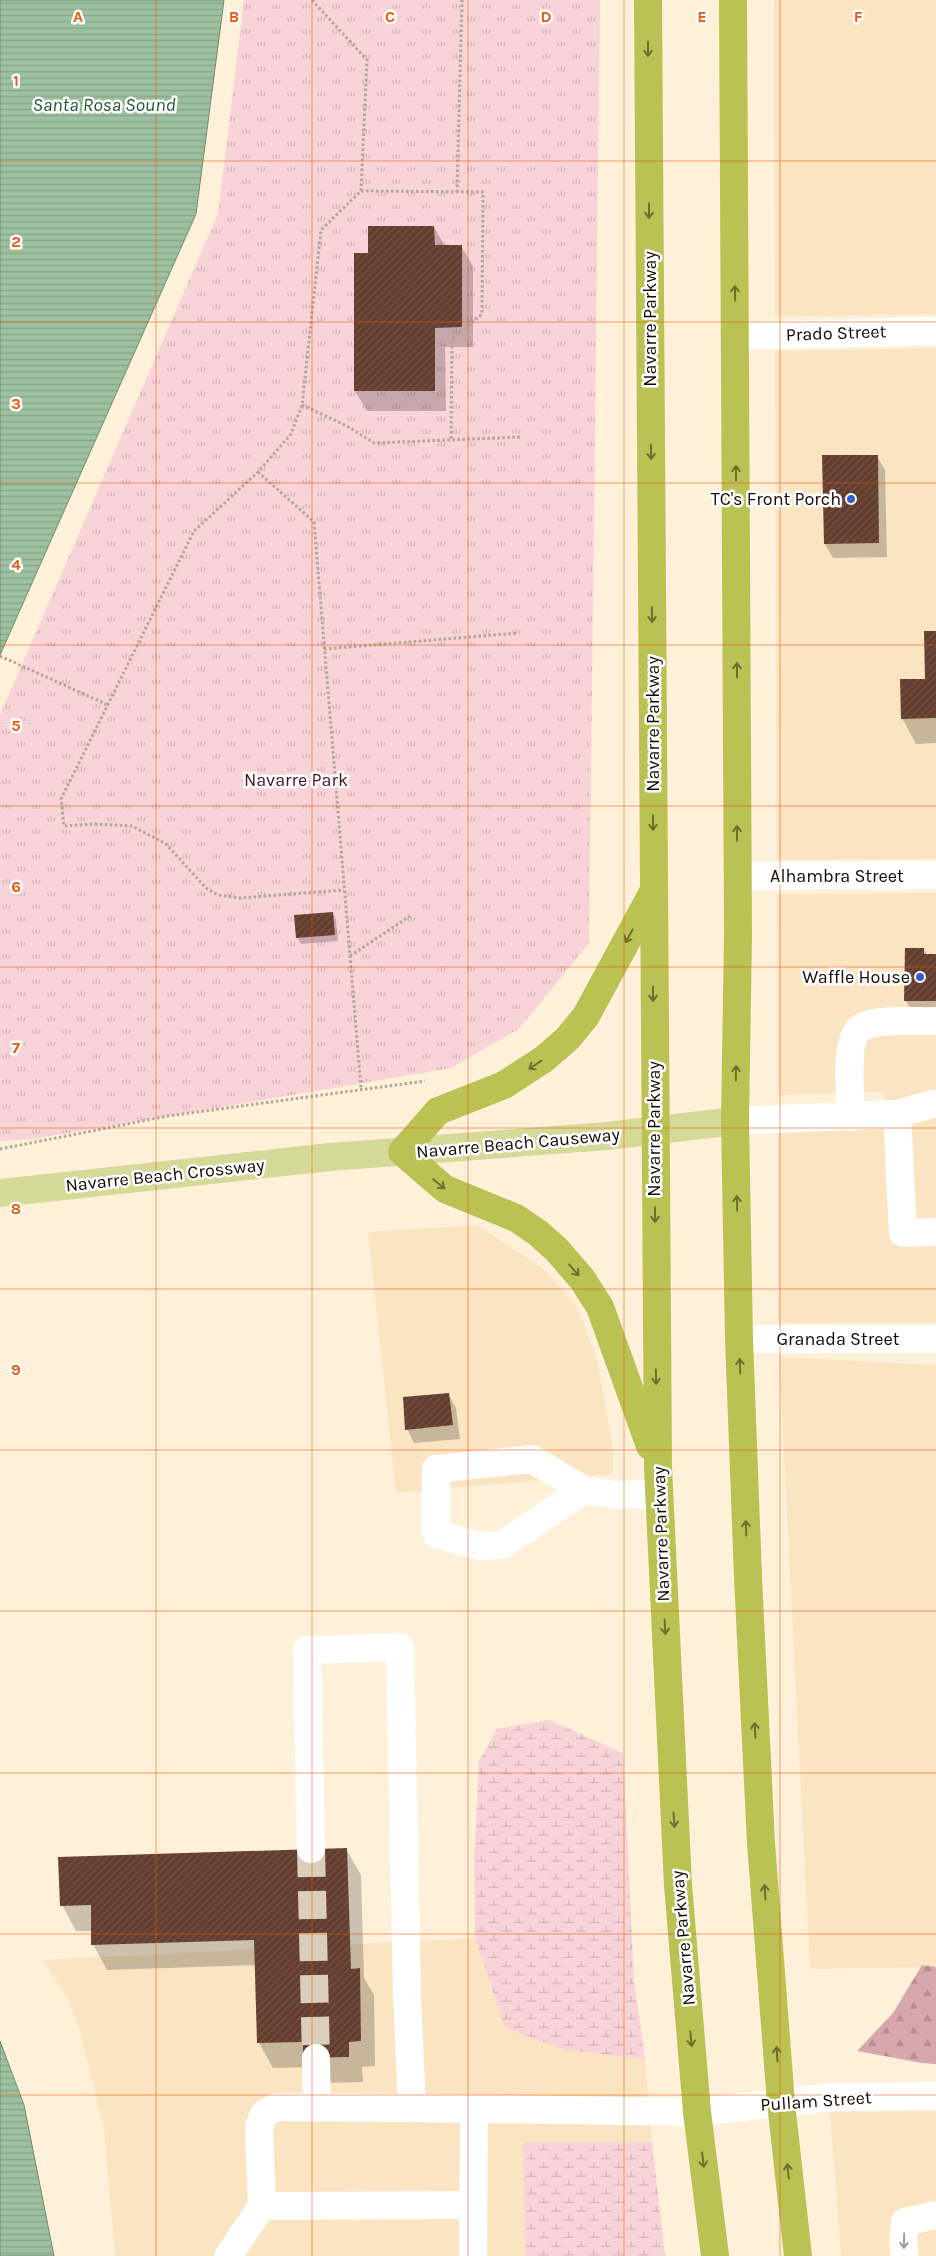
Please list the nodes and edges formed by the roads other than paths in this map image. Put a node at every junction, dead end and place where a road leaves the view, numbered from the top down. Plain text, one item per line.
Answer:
1 (648, 0) edge
2 (732, 0) edge
3 (936, 331) edge
4 (736, 336) junction
5 (936, 875) edge
6 (737, 876) junction
7 (653, 893) junction
8 (936, 1021) edge
9 (936, 1103) edge
10 (897, 1114) junction
11 (851, 1117) junction
12 (735, 1121) junction
13 (654, 1131) junction
14 (402, 1152) junction
15 (330, 1157) joint
16 (0, 1193) edge
17 (936, 1232) edge
18 (739, 1339) junction
19 (936, 1339) edge
20 (658, 1467) junction
21 (584, 1490) junction
22 (659, 1494) junction
23 (311, 1849) tunnel mouth
24 (316, 2058) tunnel mouth
25 (936, 2096) edge
26 (781, 2102) junction
27 (317, 2108) junction
28 (412, 2108) junction
29 (474, 2109) junction
30 (697, 2112) junction
31 (262, 2206) junction
32 (472, 2206) junction
33 (936, 2215) edge
34 (228, 2256) edge
35 (473, 2256) edge
36 (715, 2256) edge
37 (798, 2256) edge
38 (905, 2256) edge

1 -> 7 highway, Navarre Parkway
4 -> 2 highway
3 - 4 street, Prado Street
6 -> 4 highway
5 - 6 street, Alhambra Street
12 -> 6 highway
7 -> 13 highway, Navarre Parkway
7 -> 14 highway
8 - 11 street
9 - 10 street
10 - 11 street
10 - 17 street
11 - 12 street
12 - 13 main road, Navarre Beach Causeway
18 -> 12 highway
13 - 14 main road, Navarre Beach Causeway
13 -> 20 highway, Navarre Parkway
14 - 15 main road, Navarre Beach Causeway
14 -> 20 highway
15 - 16 main road, Navarre Beach Crossway
18 - 19 street, Granada Street
26 -> 18 highway
20 - 22 highway, Navarre Parkway
21 - 21 street
21 - 22 street
22 -> 30 highway, Navarre Parkway
23 - 28 street
24 - 27 street
25 - 26 street, Pullam Street
26 - 30 street, Pullam Street
37 -> 26 highway
27 - 28 street, Pullam Street
27 - 31 street, Pullam Street
28 - 29 street, Pullam Street
29 - 30 street, Pullam Street
29 - 32 street
30 -> 36 highway, Navarre Parkway
31 - 32 street
31 - 34 street
32 - 35 street
33 -> 38 street

